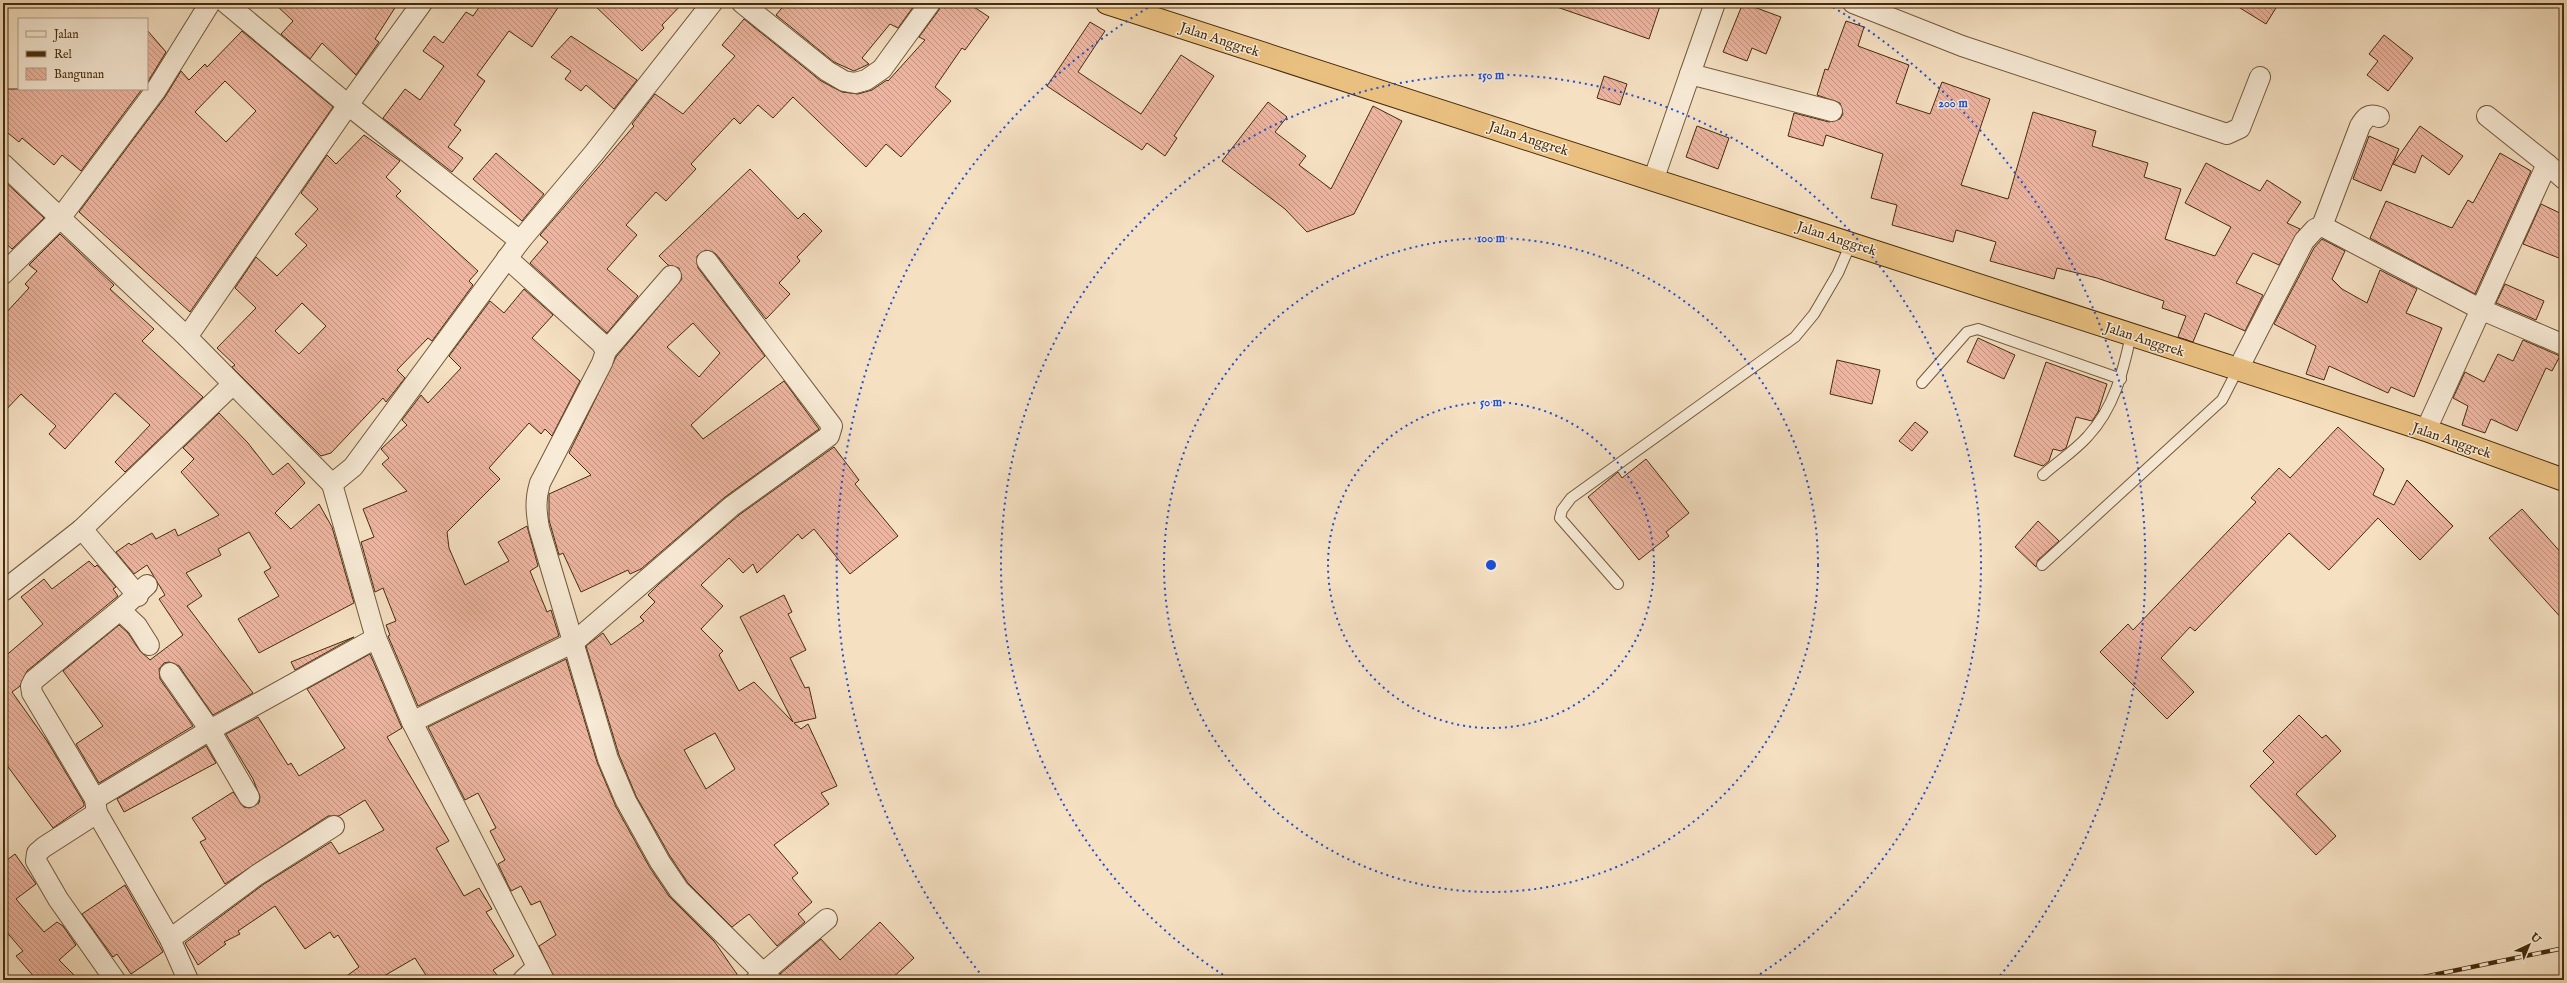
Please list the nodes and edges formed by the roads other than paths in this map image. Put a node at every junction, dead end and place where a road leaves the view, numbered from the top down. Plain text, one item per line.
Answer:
1 (210, 3) edge
2 (226, 3) edge
3 (422, 3) edge
4 (712, 3) edge
5 (742, 3) edge
6 (930, 3) edge
7 (1107, 3) edge
8 (1715, 3) edge
9 (1853, 3) edge
10 (1690, 74) junction
11 (2260, 77) dead end
12 (348, 105) junction
13 (1832, 110) dead end
14 (2487, 116) dead end
15 (2379, 117) dead end
16 (3, 164) edge
17 (2547, 164) junction
18 (1654, 178) junction
19 (2564, 179) edge
20 (61, 217) junction
21 (2322, 226) junction
22 (520, 241) junction
23 (1848, 249) junction
24 (507, 258) junction
25 (707, 261) dead end
26 (3, 274) edge
27 (671, 276) dead end
28 (2480, 308) junction
29 (2131, 335) junction
30 (187, 337) junction
31 (2564, 345) edge
32 (606, 351) junction
33 (2238, 370) junction
34 (2121, 379) junction
35 (1922, 383) dead end
36 (232, 385) junction
37 (2426, 430) junction
38 (2043, 475) dead end
39 (2564, 480) edge
40 (332, 484) junction
41 (82, 529) junction
42 (2042, 565) dead end
43 (1618, 584) dead end
44 (3, 591) edge
45 (120, 610) junction
46 (376, 638) junction
47 (574, 642) junction
48 (149, 645) dead end
49 (170, 672) dead end
50 (412, 722) junction
51 (210, 730) junction
52 (249, 797) dead end
53 (96, 806) junction
54 (334, 826) dead end
55 (827, 919) dead end
56 (170, 939) junction
57 (541, 973) edge
58 (763, 978) edge
59 (115, 980) edge
60 (188, 980) edge
61 (523, 980) edge

1 - 20 street
2 - 12 street
3 - 12 street
4 - 22 street
5 - 6 street
7 - 18 highway, Jalan Anggrek
8 - 10 street
9 - 11 street
10 - 13 street
10 - 18 street
12 - 22 street
12 - 30 street
14 - 17 street
15 - 21 street
16 - 20 street
17 - 19 street
17 - 28 street
18 - 23 highway, Jalan Anggrek
20 - 26 street
20 - 30 street
21 - 28 street
21 - 33 street
22 - 24 street
23 - 29 highway, Jalan Anggrek
23 - 43 lane
24 - 32 street
24 - 40 street
25 - 47 street
27 - 32 street
28 - 31 street
28 - 37 street
29 - 33 highway, Jalan Anggrek
29 - 34 lane
30 - 36 street
32 - 47 street
33 - 37 highway, Jalan Anggrek
33 - 42 lane
34 - 35 lane
34 - 38 lane
36 - 40 street
36 - 41 street
37 - 39 highway, Jalan Anggrek
40 - 46 street
41 - 44 street
41 - 45 street
45 - 48 street
45 - 53 street
46 - 50 street
46 - 51 street
47 - 50 street
47 - 58 street
49 - 51 street
50 - 57 street
51 - 52 street
51 - 53 street
53 - 56 street
53 - 59 street
54 - 56 street
55 - 58 street
56 - 60 street
57 - 61 street

